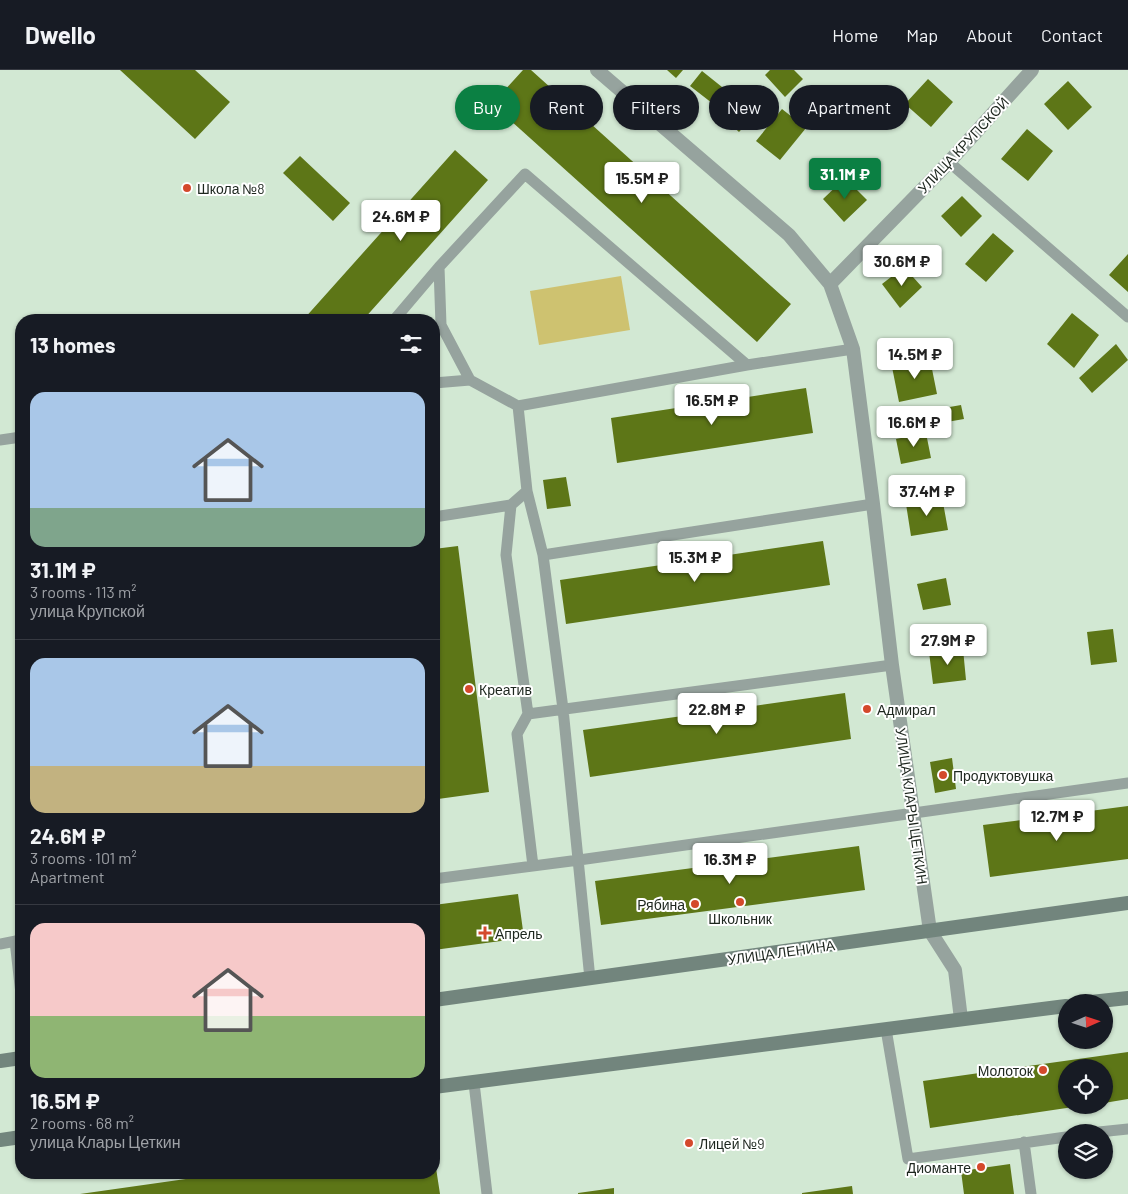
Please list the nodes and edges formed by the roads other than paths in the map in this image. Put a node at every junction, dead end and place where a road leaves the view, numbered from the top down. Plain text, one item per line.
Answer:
1 (597, 70) edge
2 (1032, 70) edge
3 (949, 162) junction
4 (439, 267) junction
5 (830, 284) junction
6 (399, 314) edge
7 (1128, 317) edge
8 (853, 349) junction
9 (747, 365) junction
10 (470, 380) junction
11 (440, 382) edge
12 (518, 406) junction
13 (15, 438) edge
14 (0, 440) edge
15 (527, 491) junction
16 (873, 504) junction
17 (510, 505) junction
18 (440, 517) edge
19 (542, 555) junction
20 (892, 665) junction
21 (563, 709) junction
22 (528, 714) junction
23 (1128, 783) edge
24 (913, 812) junction
25 (579, 860) junction
26 (533, 866) junction
27 (440, 878) edge
28 (1128, 903) edge
29 (930, 931) junction
30 (15, 942) edge
31 (0, 944) edge
32 (590, 979) junction
33 (1128, 998) edge
34 (440, 999) edge
35 (1113, 1000) edge
36 (1058, 1007) edge
37 (961, 1019) junction
38 (886, 1029) junction
39 (15, 1059) edge
40 (0, 1061) edge
41 (474, 1083) junction
42 (440, 1087) edge
43 (1128, 1129) edge
44 (1113, 1131) edge
45 (15, 1138) edge
46 (1058, 1138) edge
47 (0, 1140) edge
48 (1024, 1142) junction
49 (487, 1194) edge
50 (1031, 1194) edge

1 - 5 street, УЛИЦА КЛАРЫ ЦЕТКИН
2 - 3 street, УЛИЦА КРУПСКОЙ
3 - 5 street, УЛИЦА КРУПСКОЙ
3 - 7 lane
4 - 6 lane
4 - 9 lane
4 - 10 lane
5 - 8 street, УЛИЦА КЛАРЫ ЦЕТКИН
8 - 9 lane
8 - 16 street, УЛИЦА КЛАРЫ ЦЕТКИН
9 - 12 lane
10 - 11 lane
10 - 12 lane
12 - 15 lane
13 - 14 lane
15 - 17 lane
15 - 19 lane
16 - 19 lane
16 - 20 street, УЛИЦА КЛАРЫ ЦЕТКИН
17 - 18 lane
17 - 22 lane
19 - 21 lane
20 - 21 lane
20 - 24 street, УЛИЦА КЛАРЫ ЦЕТКИН
21 - 22 lane
21 - 25 lane
22 - 26 lane
23 - 24 lane
24 - 25 lane
24 - 29 street, УЛИЦА КЛАРЫ ЦЕТКИН
25 - 26 lane
25 - 32 lane
26 - 27 lane
28 - 29 main road, УЛИЦА ЛЕНИНА
29 - 32 main road, УЛИЦА ЛЕНИНА
29 - 37 street
30 - 31 lane
32 - 34 main road, УЛИЦА ЛЕНИНА
33 - 35 main road
36 - 37 main road
37 - 38 main road
38 - 41 main road
38 - 48 lane
39 - 40 main road
41 - 42 main road
41 - 49 lane
43 - 44 lane
45 - 47 main road
46 - 48 lane
48 - 50 lane

